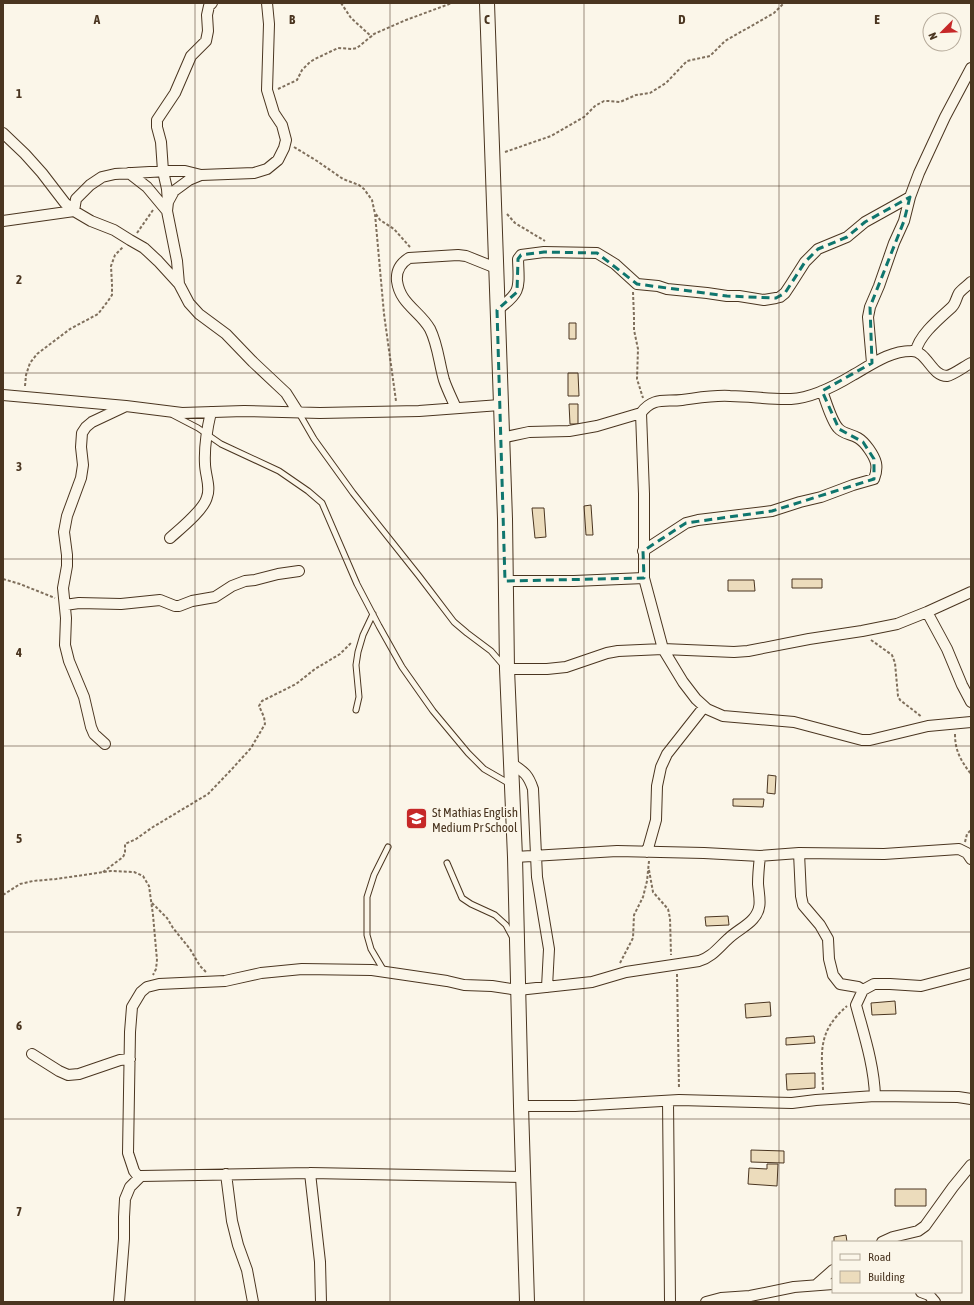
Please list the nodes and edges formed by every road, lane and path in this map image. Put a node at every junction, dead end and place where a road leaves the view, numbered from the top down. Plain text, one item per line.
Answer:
1 (212, 3) edge
2 (267, 3) edge
3 (341, 3) edge
4 (452, 3) edge
5 (487, 3) edge
6 (784, 3) edge
7 (372, 37) junction
8 (971, 68) edge
9 (268, 94) junction
10 (3, 133) edge
11 (286, 140) junction
12 (492, 156) junction
13 (164, 171) junction
14 (129, 173) junction
15 (201, 174) junction
16 (494, 195) junction
17 (910, 197) junction
18 (164, 205) junction
19 (74, 211) junction
20 (376, 214) junction
21 (3, 220) edge
22 (130, 240) junction
23 (548, 243) dead end
24 (421, 257) junction
25 (496, 268) junction
26 (633, 281) junction
27 (971, 282) edge
28 (179, 284) junction
29 (498, 310) junction
30 (916, 351) junction
31 (872, 363) junction
32 (971, 363) edge
33 (822, 391) junction
34 (3, 395) edge
35 (25, 398) junction
36 (500, 405) junction
37 (126, 406) junction
38 (456, 408) junction
39 (165, 410) junction
40 (643, 410) junction
41 (211, 412) junction
42 (298, 412) junction
43 (398, 412) junction
44 (206, 434) junction
45 (501, 438) junction
46 (170, 538) dead end
47 (643, 551) junction
48 (299, 571) dead end
49 (644, 578) junction
50 (3, 579) edge
51 (505, 581) junction
52 (971, 592) edge
53 (65, 603) junction
54 (927, 612) junction
55 (373, 614) junction
56 (862, 631) junction
57 (363, 635) junction
58 (663, 649) junction
59 (507, 669) junction
60 (971, 702) edge
61 (704, 707) junction
62 (356, 710) dead end
63 (971, 722) edge
64 (956, 723) junction
65 (928, 726) junction
66 (105, 744) dead end
67 (511, 763) junction
68 (971, 774) edge
69 (512, 785) junction
70 (388, 847) dead end
71 (648, 852) junction
72 (799, 853) junction
73 (536, 855) junction
74 (760, 856) junction
75 (515, 857) junction
76 (971, 859) edge
77 (447, 863) dead end
78 (648, 867) junction
79 (103, 872) junction
80 (3, 895) edge
81 (152, 903) junction
82 (517, 945) junction
83 (674, 965) junction
84 (385, 971) junction
85 (971, 973) edge
86 (612, 976) junction
87 (212, 981) junction
88 (147, 987) junction
89 (547, 987) junction
90 (518, 990) junction
91 (862, 992) junction
92 (32, 1054) dead end
93 (130, 1059) junction
94 (874, 1096) junction
95 (971, 1099) edge
96 (679, 1100) junction
97 (823, 1100) junction
98 (668, 1101) junction
99 (521, 1106) junction
100 (971, 1166) edge
101 (310, 1173) junction
102 (226, 1174) junction
103 (141, 1176) junction
104 (523, 1177) junction
105 (884, 1241) edge
106 (832, 1271) edge
107 (832, 1284) edge
108 (816, 1285) junction
109 (924, 1293) edge
110 (118, 1302) edge
111 (253, 1302) edge
112 (322, 1302) edge
113 (527, 1302) edge
114 (670, 1302) edge
115 (706, 1302) edge
116 (935, 1302) edge

1 - 13 street
2 - 9 street
3 - 7 path
4 - 7 path
5 - 12 main road
6 - 12 path
7 - 9 path
8 - 17 street
9 - 11 street
10 - 19 street
11 - 15 street
11 - 20 path
12 - 16 main road
13 - 14 street
13 - 15 street
13 - 18 street
14 - 18 street
14 - 19 street
15 - 18 street
16 - 23 path
16 - 25 main road
17 - 26 street
17 - 31 street
18 - 22 path
18 - 28 street
19 - 21 street
19 - 22 street
20 - 24 path
20 - 43 path
22 - 28 street
22 - 35 path
24 - 25 street
24 - 38 street
25 - 29 main road
26 - 29 street
26 - 40 path
27 - 30 street
28 - 42 street
29 - 36 main road
30 - 31 street
30 - 32 street
31 - 33 street
33 - 40 street
33 - 47 street
34 - 35 street
35 - 37 street
36 - 38 street
36 - 45 main road
37 - 39 street
37 - 53 street
38 - 43 street
39 - 41 street
39 - 44 lane
40 - 45 street
40 - 47 street
41 - 42 street
41 - 44 street
42 - 43 street
42 - 59 lane
44 - 46 street
44 - 55 lane
45 - 51 main road
47 - 49 street
48 - 53 street
49 - 51 street
49 - 58 street
50 - 53 path
51 - 59 main road
52 - 54 street
53 - 66 street
54 - 56 street
54 - 60 street
55 - 57 lane
55 - 69 lane
56 - 58 street
56 - 65 path
57 - 62 lane
57 - 79 path
58 - 59 street
58 - 61 street
59 - 67 main road
61 - 65 street
61 - 71 street
63 - 64 street
64 - 65 street
64 - 68 path
67 - 69 main road
67 - 73 street
69 - 75 main road
70 - 84 lane
71 - 73 street
71 - 74 street
71 - 78 path
72 - 74 street
72 - 76 street
72 - 91 street
73 - 75 street
73 - 89 street
74 - 83 street
75 - 82 main road
77 - 82 lane
78 - 83 path
78 - 86 path
79 - 80 path
79 - 81 path
81 - 87 path
81 - 88 path
82 - 90 main road
83 - 86 street
83 - 96 path
84 - 87 street
84 - 90 street
85 - 91 street
86 - 89 street
87 - 88 street
88 - 93 street
89 - 90 street
90 - 99 main road
91 - 94 street
91 - 97 path
92 - 93 street
93 - 103 street
94 - 95 street
94 - 97 street
96 - 97 street
96 - 98 street
98 - 99 street
98 - 114 street
99 - 104 main road
100 - 105 street
101 - 102 street
101 - 104 street
101 - 112 street
102 - 103 street
102 - 111 street
103 - 110 street
104 - 113 main road
106 - 108 street
107 - 108 street
108 - 115 street
109 - 116 street

